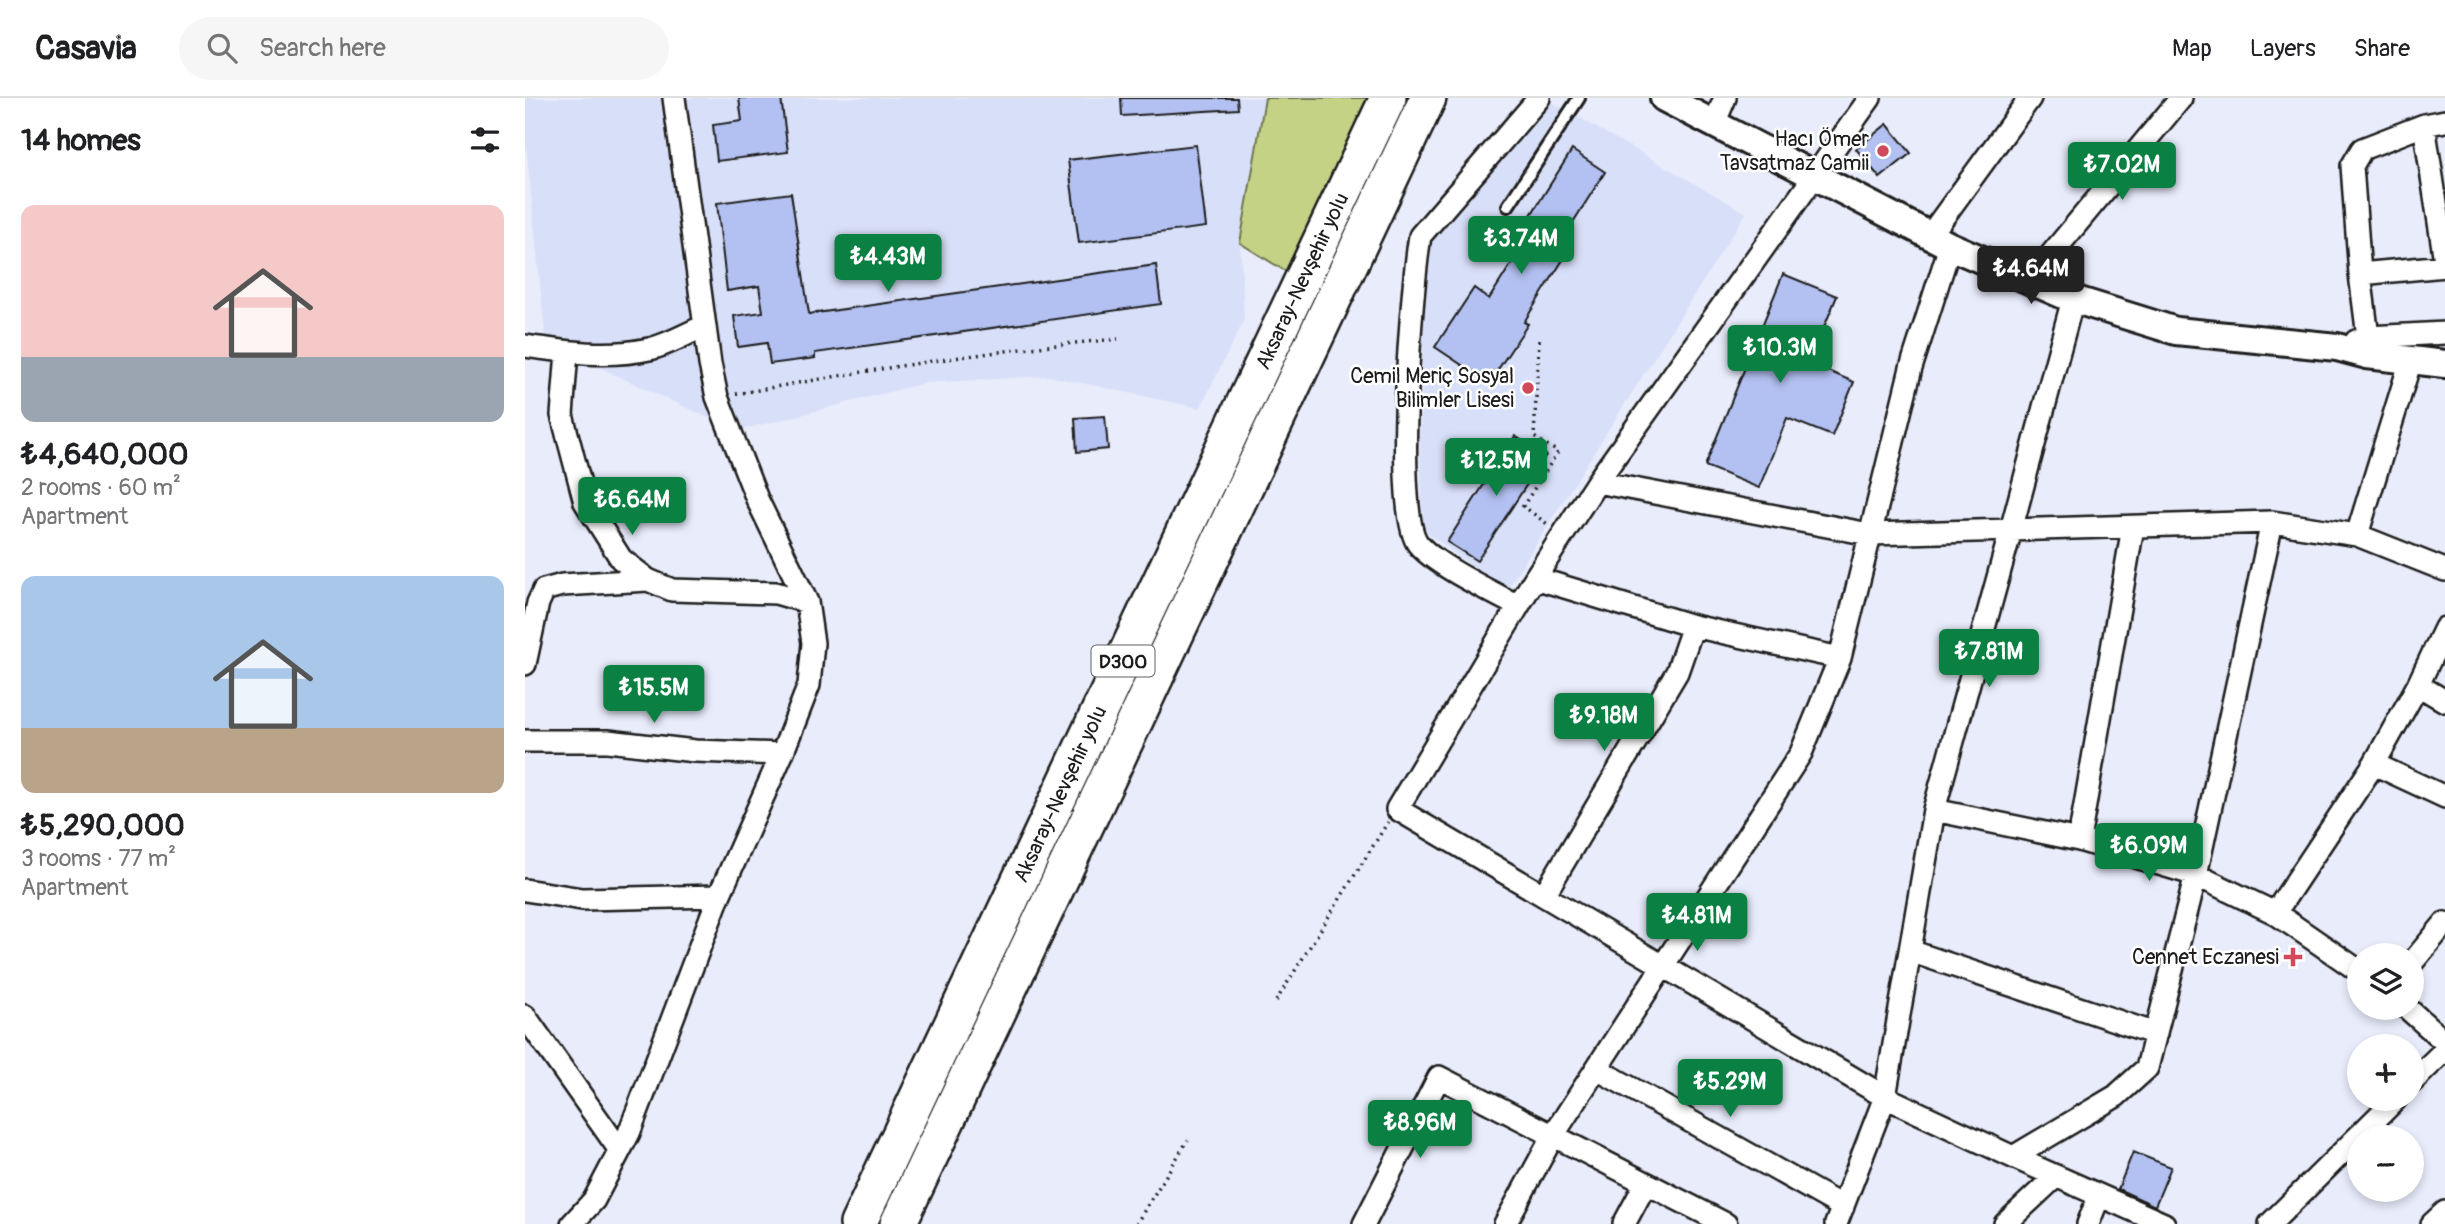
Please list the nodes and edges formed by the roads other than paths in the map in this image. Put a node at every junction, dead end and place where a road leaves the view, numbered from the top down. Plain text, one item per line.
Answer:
1 (674, 98) edge
2 (1388, 98) edge
3 (1428, 98) edge
4 (1539, 98) edge
5 (1579, 98) edge
6 (1664, 98) edge
7 (1725, 98) edge
8 (1870, 98) edge
9 (2030, 98) edge
10 (2181, 98) edge
11 (2434, 123) edge
12 (1714, 124) junction
13 (1813, 176) junction
14 (1508, 206) dead end
15 (1941, 240) junction
16 (2445, 263) edge
17 (2360, 274) junction
18 (2030, 280) junction
19 (2073, 299) junction
20 (705, 326) junction
21 (2445, 333) edge
22 (2368, 337) junction
23 (525, 346) edge
24 (2337, 347) junction
25 (567, 352) junction
26 (2411, 360) junction
27 (2445, 364) edge
28 (1597, 482) junction
29 (2272, 522) junction
30 (2133, 527) junction
31 (2011, 530) junction
32 (1869, 534) junction
33 (2357, 535) junction
34 (2445, 569) edge
35 (1535, 578) junction
36 (648, 580) junction
37 (807, 602) junction
38 (1518, 606) junction
39 (1693, 626) junction
40 (2445, 628) edge
41 (1840, 658) junction
42 (525, 664) edge
43 (2418, 685) junction
44 (2445, 701) edge
45 (525, 741) edge
46 (782, 754) junction
47 (2374, 764) junction
48 (2445, 797) edge
49 (1934, 810) junction
50 (2079, 840) junction
51 (2196, 875) junction
52 (525, 890) edge
53 (719, 895) junction
54 (1544, 895) junction
55 (2275, 913) junction
56 (2445, 923) edge
57 (2424, 948) edge
58 (1910, 951) junction
59 (2347, 963) edge
60 (1663, 967) junction
61 (525, 1016) edge
62 (2420, 1020) edge
63 (2156, 1034) junction
64 (2445, 1042) edge
65 (2445, 1050) edge
66 (1597, 1069) junction
67 (2424, 1070) edge
68 (1885, 1097) junction
69 (2384, 1111) edge
70 (1554, 1134) junction
71 (619, 1149) junction
72 (2013, 1157) junction
73 (2056, 1176) junction
74 (1646, 1183) junction
75 (2099, 1196) junction
76 (2445, 1212) edge
77 (1840, 1215) edge
78 (1703, 1219) edge
79 (572, 1224) edge
80 (858, 1224) edge
81 (898, 1224) edge
82 (1364, 1224) edge
83 (1505, 1224) edge
84 (1624, 1224) edge
85 (1726, 1224) edge
86 (2005, 1224) edge
87 (2088, 1224) edge
88 (2164, 1224) edge
89 (2270, 1224) edge
90 (2432, 1224) edge

1 - 20 street
2 - 80 highway, Aksaray-Nevşehir yolu / D300
3 - 81 highway, Aksaray-Nevşehir yolu / D300
4 - 38 street
5 - 14 lane
6 - 12 street
7 - 12 street
8 - 13 street
9 - 15 street
10 - 18 street
11 - 16 street
11 - 17 street
12 - 13 street
13 - 15 street
13 - 28 street
15 - 18 street
15 - 32 street
16 - 17 street
17 - 22 street
18 - 19 street
19 - 24 street
19 - 31 street
20 - 25 street
20 - 37 street
21 - 22 street
22 - 24 street
23 - 25 street
24 - 26 street
25 - 36 street
26 - 27 street
26 - 33 street
28 - 32 street
28 - 35 street
29 - 30 street
29 - 33 street
29 - 51 street
30 - 31 street
30 - 50 street
31 - 32 street
31 - 49 street
32 - 41 street
33 - 34 street
35 - 38 street
35 - 39 street
36 - 37 street
36 - 42 street
37 - 46 street
38 - 54 street
39 - 41 street
39 - 54 street
40 - 43 street
41 - 60 street
43 - 44 street
43 - 47 street
45 - 46 street
46 - 53 street
47 - 48 street
47 - 55 street
49 - 50 street
49 - 58 street
50 - 51 street
51 - 55 street
51 - 63 street
52 - 53 street
53 - 71 street
54 - 60 street
55 - 59 street
56 - 57 street
58 - 63 street
58 - 68 street
60 - 66 street
60 - 68 street
61 - 71 street
62 - 64 street
63 - 72 street
65 - 67 street
66 - 70 street
66 - 77 street
68 - 72 street
68 - 77 street
69 - 89 street
70 - 74 street
70 - 82 street
70 - 83 street
71 - 79 street
72 - 73 street
73 - 75 street
73 - 86 street
74 - 78 street
74 - 84 street
75 - 87 street
75 - 88 street
76 - 90 street
78 - 85 street

